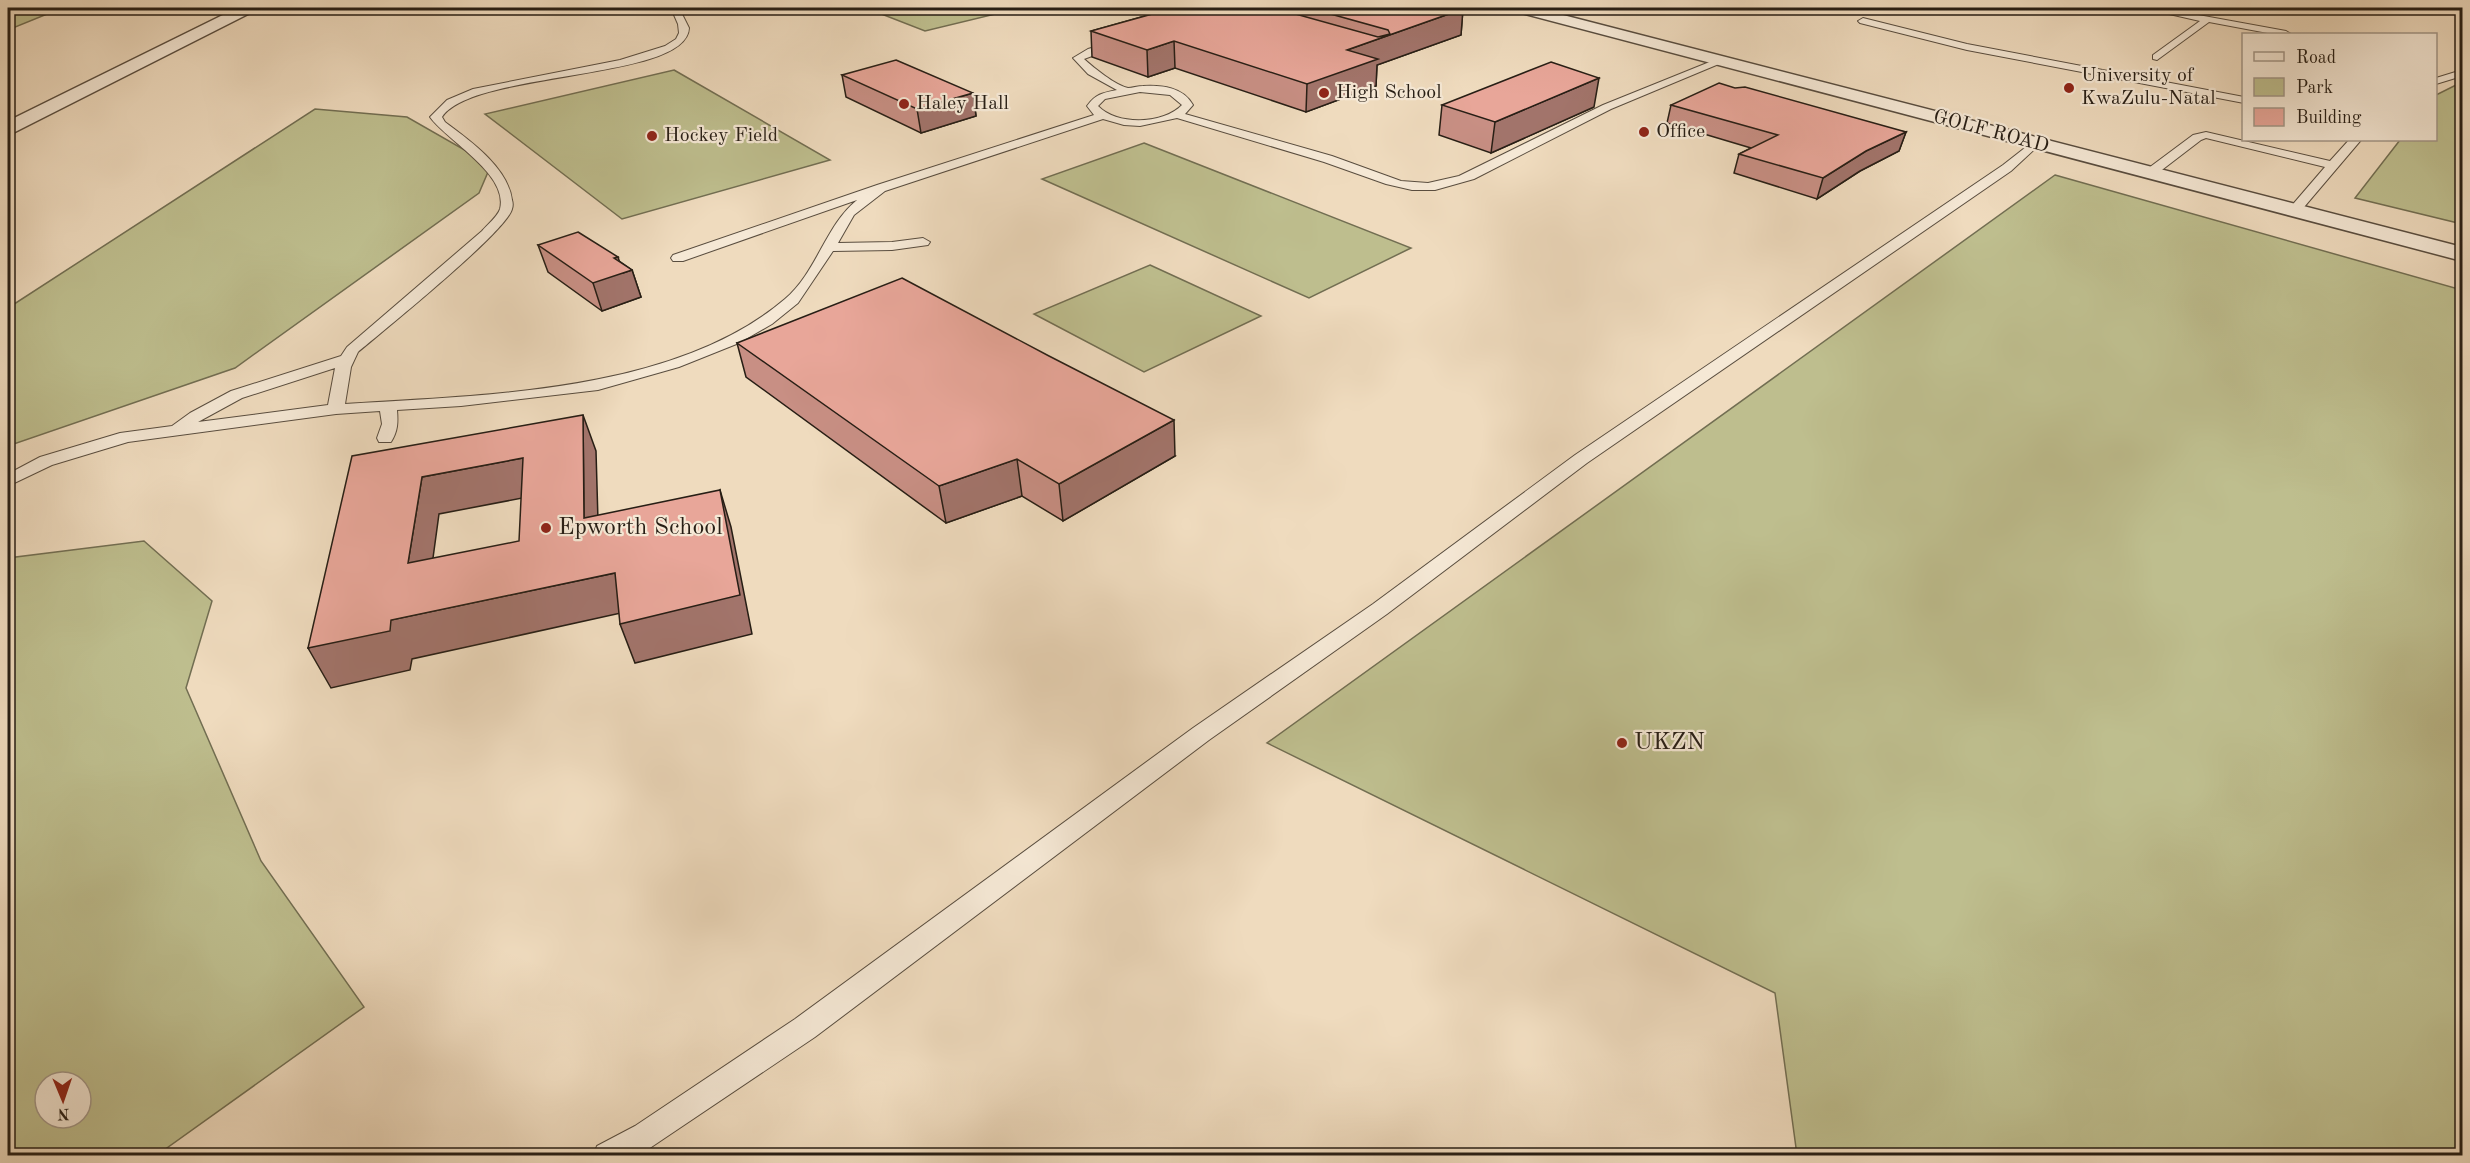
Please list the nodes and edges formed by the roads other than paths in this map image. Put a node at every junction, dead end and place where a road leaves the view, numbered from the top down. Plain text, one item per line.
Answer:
1 (248, 8) edge
2 (675, 8) edge
3 (1520, 8) edge
4 (2148, 8) edge
5 (2208, 19) junction
6 (1863, 21) dead end
7 (2281, 33) edge
8 (1125, 41) edge
9 (2157, 57) dead end
10 (1721, 61) junction
11 (2463, 73) edge
12 (2437, 81) edge
13 (1125, 90) junction
14 (2242, 100) edge
15 (1177, 115) junction
16 (1102, 116) junction
17 (8, 128) edge
18 (2354, 141) edge
19 (2035, 143) junction
20 (2333, 165) junction
21 (2150, 173) junction
22 (881, 188) junction
23 (2294, 210) junction
24 (923, 242) dead end
25 (830, 247) junction
26 (2463, 254) edge
27 (678, 258) dead end
28 (348, 358) junction
29 (388, 405) junction
30 (336, 409) junction
31 (176, 431) junction
32 (385, 438) dead end
33 (8, 481) edge
34 (608, 1155) edge

1 - 17 street
2 - 28 lane
3 - 10 street, GOLF ROAD
4 - 5 lane
5 - 7 lane
5 - 9 lane
6 - 14 lane
8 - 13 lane
10 - 15 lane
10 - 19 street, GOLF ROAD
11 - 12 lane
13 - 15 lane
13 - 16 lane
15 - 16 lane
16 - 22 lane
18 - 20 lane
19 - 21 street, GOLF ROAD
19 - 34 lane
20 - 21 lane
20 - 23 lane
21 - 23 street, GOLF ROAD
22 - 25 lane
22 - 27 lane
23 - 26 street, GOLF ROAD
24 - 25 lane
25 - 29 lane
28 - 30 lane
28 - 31 lane
29 - 30 lane
29 - 32 lane
30 - 31 lane
31 - 33 lane

